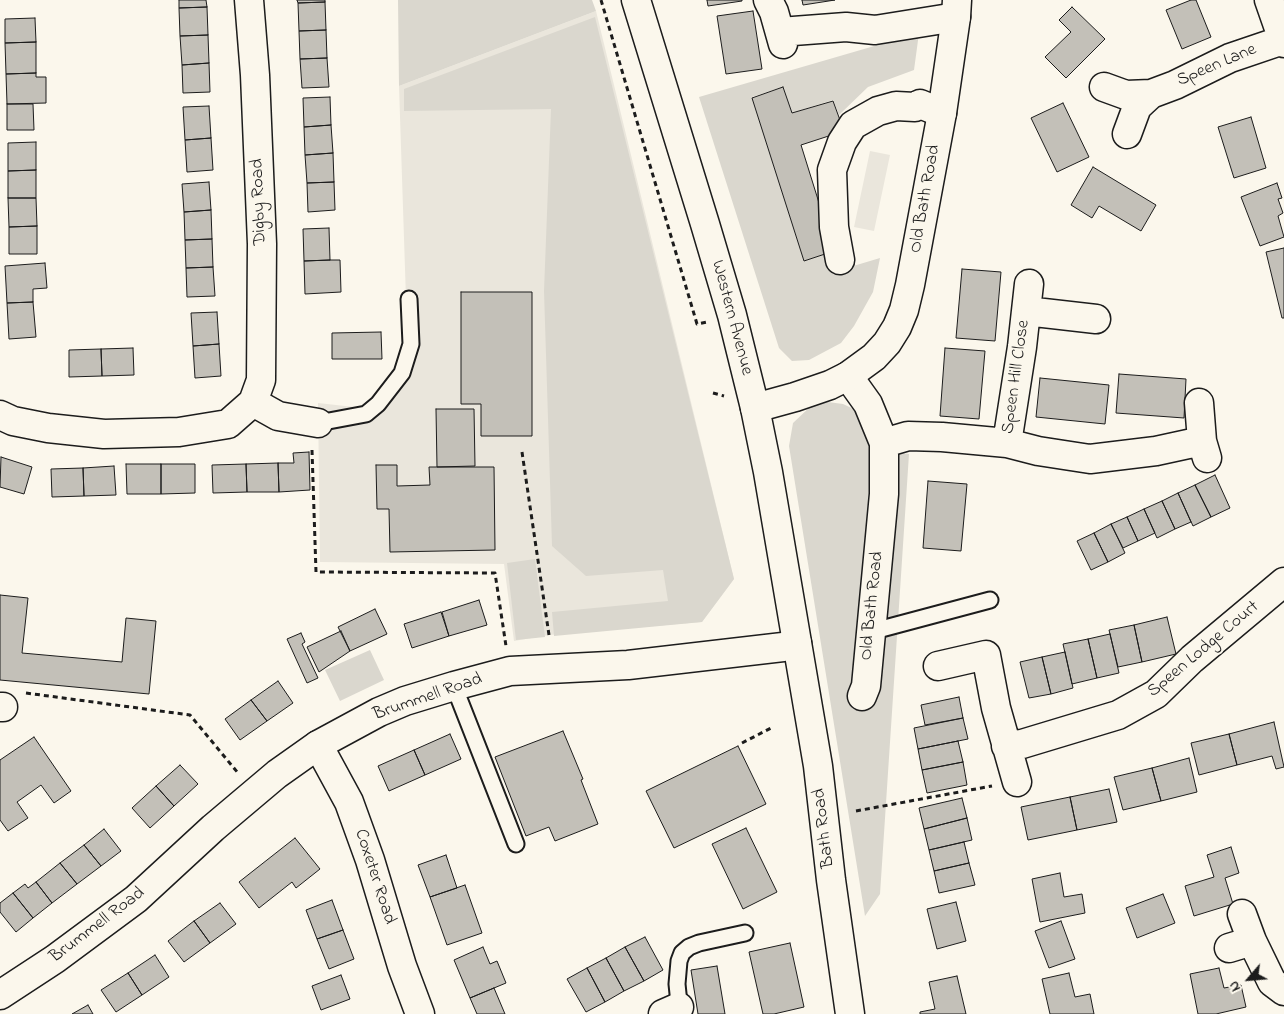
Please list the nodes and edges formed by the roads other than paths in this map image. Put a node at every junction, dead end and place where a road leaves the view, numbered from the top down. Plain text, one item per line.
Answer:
1 (249, 0) edge
2 (636, 0) edge
3 (768, 0) edge
4 (1270, 0) edge
5 (956, 8) edge
6 (1283, 41) edge
7 (1104, 87) dead end
8 (1151, 94) junction
9 (942, 113) junction
10 (1128, 134) dead end
11 (840, 260) dead end
12 (1029, 284) dead end
13 (409, 299) dead end
14 (1026, 311) junction
15 (1096, 319) dead end
16 (848, 376) junction
17 (253, 402) junction
18 (1199, 403) dead end
19 (755, 408) junction
20 (0, 415) edge
21 (315, 422) joint
22 (884, 443) junction
23 (1008, 443) junction
24 (1284, 582) edge
25 (990, 600) dead end
26 (870, 632) junction
27 (797, 643) junction
28 (938, 666) dead end
29 (454, 686) junction
30 (862, 696) dead end
31 (318, 745) junction
32 (1006, 746) junction
33 (1017, 782) road end
34 (516, 844) dead end
35 (1242, 914) dead end
36 (745, 934) dead end
37 (1284, 991) edge
38 (0, 995) edge
39 (674, 1012) edge
40 (420, 1014) edge
41 (850, 1014) edge

1 - 17 street, Digby Road
2 - 19 street, Western Avenue
3 - 5 street
4 - 6 street, Speen Lane
5 - 9 street, Old Bath Road
6 - 8 street, Speen Lane
7 - 8 street, Speen Lane
8 - 10 street, Speen Lane
9 - 11 street
9 - 16 street, Old Bath Road
12 - 14 street, Speen Hill Close
13 - 21 lane
14 - 15 street, Speen Hill Close
14 - 23 street, Speen Hill Close
16 - 19 street, Old Bath Road
16 - 22 street, Old Bath Road
17 - 20 street, Digby Road
17 - 21 street
18 - 23 street, Speen Hill Close
19 - 27 street, Western Avenue
22 - 23 street, Speen Hill Close
22 - 26 street, Old Bath Road
24 - 32 street, Speen Lodge Court
25 - 26 lane
26 - 30 street, Old Bath Road
27 - 29 street, Brummell Road
27 - 41 street, Bath Road
28 - 32 street
29 - 31 street, Brummell Road
29 - 34 lane
31 - 38 street, Brummell Road
31 - 40 street, Coxeter Road
32 - 33 street
35 - 37 street
36 - 39 lane

